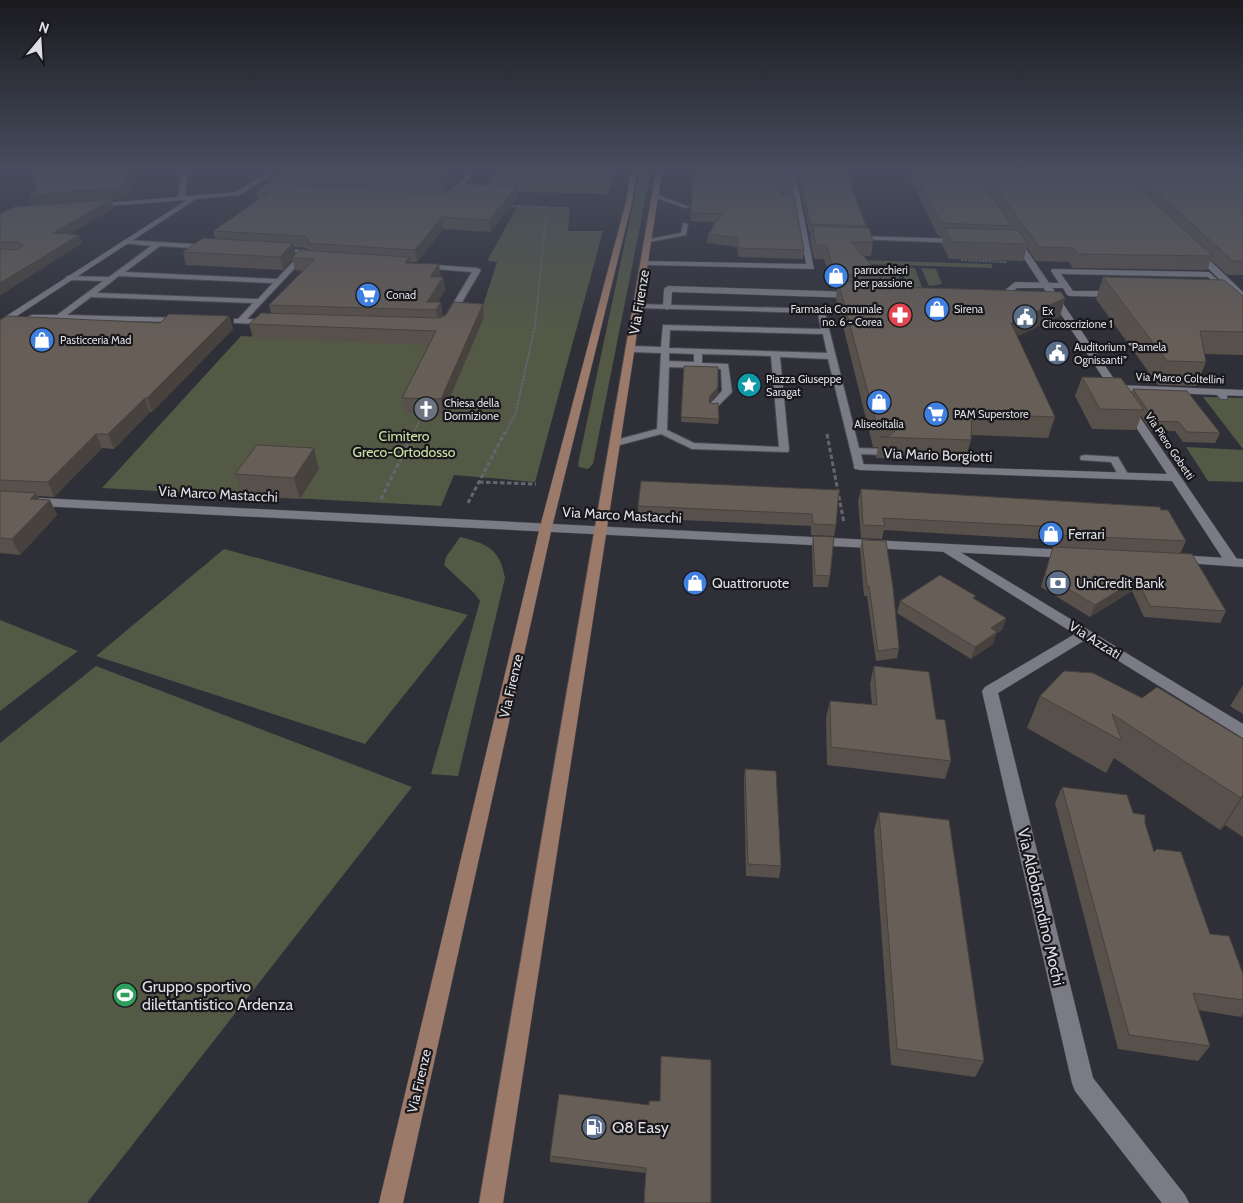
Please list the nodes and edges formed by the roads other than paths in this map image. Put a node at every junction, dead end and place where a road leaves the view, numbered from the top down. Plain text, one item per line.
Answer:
1 (148, 227) edge
2 (623, 227) edge
3 (651, 227) edge
4 (685, 227) edge
5 (801, 227) edge
6 (1007, 228) edge
7 (804, 236) junction
8 (814, 236) edge
9 (853, 238) edge
10 (649, 240) junction
11 (125, 242) junction
12 (969, 242) edge
13 (158, 244) junction
14 (1189, 245) edge
15 (217, 247) edge
16 (266, 250) edge
17 (299, 259) junction
18 (314, 260) edge
19 (646, 263) junction
20 (410, 266) edge
21 (113, 277) junction
22 (70, 278) junction
23 (1225, 280) junction
24 (1243, 280) edge
25 (279, 281) junction
26 (1047, 286) junction
27 (1066, 286) junction
28 (1122, 294) edge
29 (89, 295) junction
30 (868, 295) edge
31 (1217, 297) edge
32 (1243, 297) edge
33 (982, 298) edge
34 (261, 301) junction
35 (638, 306) junction
36 (667, 307) junction
37 (12, 316) junction
38 (58, 318) junction
39 (192, 320) edge
40 (230, 321) dead end
41 (240, 322) junction
42 (278, 323) edge
43 (0, 324) edge
44 (442, 328) edge
45 (825, 332) junction
46 (632, 349) junction
47 (665, 349) junction
48 (698, 350) junction
49 (775, 353) junction
50 (831, 356) junction
51 (664, 364) junction
52 (698, 365) junction
53 (1115, 388) junction
54 (1243, 393) edge
55 (714, 404) edge
56 (662, 431) junction
57 (616, 443) junction
58 (855, 451) junction
59 (884, 452) edge
60 (1085, 458) dead end
61 (859, 467) joint
62 (1124, 476) junction
63 (1176, 478) junction
64 (0, 500) edge
65 (546, 527) junction
66 (601, 530) junction
67 (947, 548) junction
68 (1080, 554) edge
69 (1166, 559) edge
70 (1238, 562) edge
71 (1085, 634) junction
72 (1243, 732) edge
73 (391, 1203) edge
74 (491, 1203) edge
75 (1177, 1203) edge

1 - 11 street
2 - 65 main road, Via Firenze
3 - 10 main road, Via Firenze
4 - 10 lane
5 - 7 street
6 - 26 street, Via Piero Gobetti
7 - 8 lane
7 - 19 street
9 - 12 lane
10 - 19 main road, Via Firenze
11 - 13 lane
11 - 22 street
13 - 15 lane
13 - 21 lane
14 - 23 street
16 - 17 lane
17 - 18 lane
17 - 25 lane
19 - 35 main road, Via Firenze
20 - 44 lane
21 - 22 lane
21 - 25 lane
21 - 29 lane
22 - 37 street
23 - 24 street
23 - 32 street
25 - 34 lane
26 - 27 street
26 - 33 street
26 - 53 street, Via Piero Gobetti
27 - 28 street
27 - 31 street
29 - 34 lane
29 - 38 lane
30 - 36 street
34 - 41 lane
35 - 36 lane
35 - 46 main road, Via Firenze
36 - 45 lane, Via Mario Borgiotti
37 - 38 lane
37 - 43 street
38 - 39 lane
40 - 41 lane
41 - 42 lane
45 - 47 lane
45 - 50 lane, Via Mario Borgiotti
46 - 47 lane
46 - 57 main road, Via Firenze
47 - 48 lane
47 - 51 lane
48 - 49 lane
48 - 52 lane
49 - 50 lane
49 - 56 lane
50 - 58 lane, Via Mario Borgiotti
51 - 52 lane
51 - 56 lane
52 - 55 lane
53 - 54 street, Via Marco Coltellini
53 - 63 street, Via Piero Gobetti
56 - 57 lane
57 - 66 main road, Via Firenze
58 - 59 lane
58 - 61 lane, Via Mario Borgiotti
60 - 62 lane
61 - 62 street, Via Mario Borgiotti
62 - 63 street, Via Mario Borgiotti
63 - 70 street, Via Piero Gobetti
64 - 65 street, Via Marco Mastacchi
65 - 66 street, Via Marco Mastacchi
65 - 73 main road, Via Firenze
66 - 67 street, Via Marco Mastacchi
66 - 74 main road, Via Firenze
67 - 68 street, Via Marco Mastacchi
67 - 71 street, Via Azzati
69 - 70 street
71 - 72 street, Via Azzati
71 - 75 street, Via Aldobrandino Mochi

